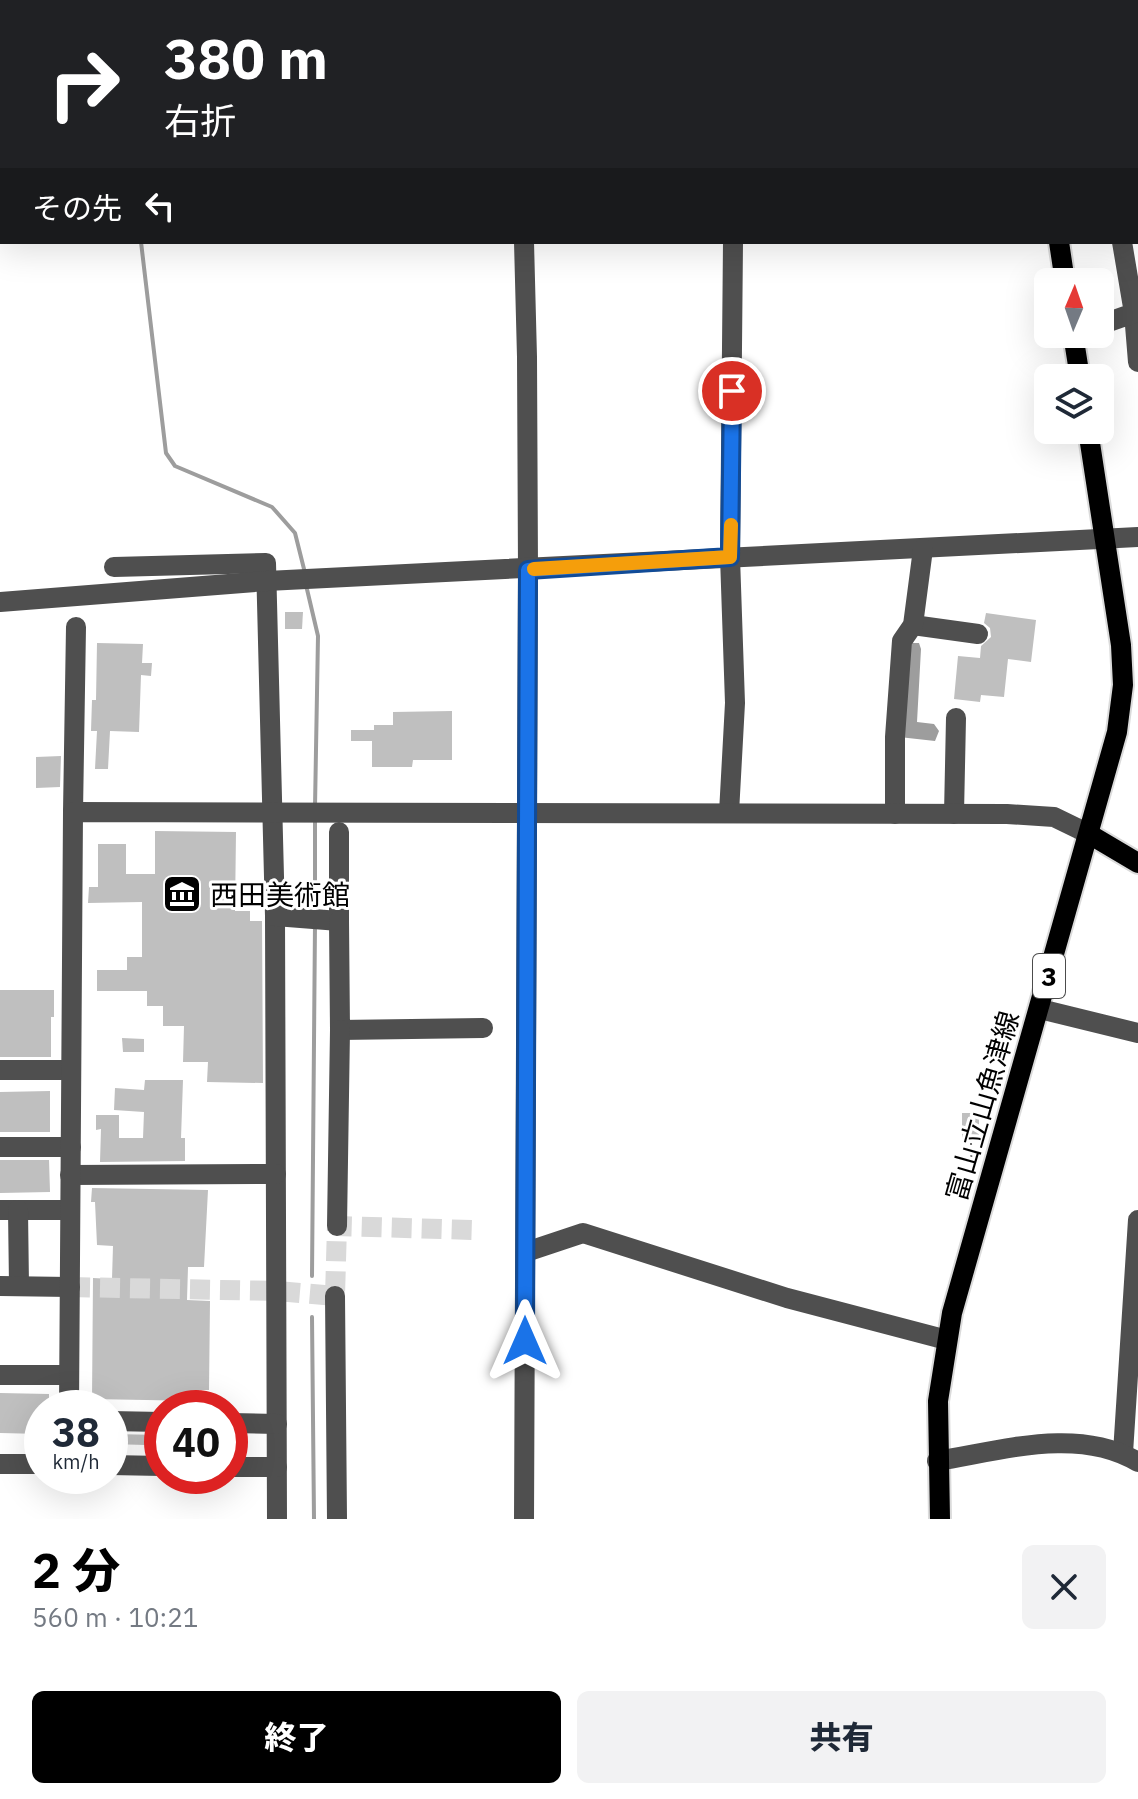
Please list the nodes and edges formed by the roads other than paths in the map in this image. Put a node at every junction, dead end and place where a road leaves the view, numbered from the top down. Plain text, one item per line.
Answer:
1 (524, 244) edge
2 (733, 244) edge
3 (1059, 244) edge
4 (1122, 244) edge
5 (1063, 268) edge
6 (1136, 312) edge
7 (1114, 320) edge
8 (1138, 362) edge
9 (1090, 444) edge
10 (1138, 537) edge
11 (1105, 538) junction
12 (923, 549) junction
13 (730, 557) junction
14 (114, 567) dead end
15 (528, 570) junction
16 (267, 581) junction
17 (0, 602) edge
18 (913, 625) junction
19 (76, 627) dead end
20 (978, 634) dead end
21 (956, 718) dead end
22 (73, 812) junction
23 (273, 812) junction
24 (525, 812) junction
25 (729, 813) junction
26 (895, 814) junction
27 (954, 814) junction
28 (339, 832) dead end
29 (1089, 834) junction
30 (1138, 863) edge
31 (275, 916) junction
32 (339, 921) junction
33 (1040, 1009) junction
34 (483, 1028) dead end
35 (340, 1030) junction
36 (1138, 1033) edge
37 (0, 1070) edge
38 (71, 1070) junction
39 (0, 1147) edge
40 (71, 1147) junction
41 (276, 1174) junction
42 (70, 1175) junction
43 (9, 1210) edge
44 (70, 1210) junction
45 (1138, 1220) edge
46 (337, 1226) dead end
47 (526, 1252) junction
48 (10, 1286) edge
49 (70, 1287) junction
50 (335, 1296) dead end
51 (947, 1340) junction
52 (0, 1375) edge
53 (69, 1375) junction
54 (69, 1390) edge
55 (248, 1423) edge
56 (277, 1424) junction
57 (1130, 1457) edge
58 (937, 1461) junction
59 (0, 1464) edge
60 (24, 1464) edge
61 (248, 1467) edge
62 (277, 1467) junction
63 (277, 1519) edge
64 (337, 1519) edge
65 (524, 1519) edge
66 (940, 1519) edge

1 - 15 street
2 - 13 street
3 - 5 main road
4 - 6 street
6 - 7 street
6 - 8 street
9 - 11 main road, 富山立山魚津線 / 3
10 - 11 street
11 - 12 street
11 - 29 main road, 富山立山魚津線 / 3
12 - 13 street
12 - 18 street
13 - 15 street
13 - 25 street
14 - 16 street
15 - 16 street
15 - 24 street
16 - 17 street
16 - 23 street
18 - 20 street
18 - 26 street
19 - 22 street
21 - 27 street
22 - 23 street
22 - 38 street
23 - 24 street
23 - 31 street
24 - 25 street
24 - 47 street
25 - 26 street
26 - 27 street
27 - 29 street
28 - 32 street
29 - 30 main road
29 - 33 main road, 富山立山魚津線 / 3
31 - 32 street
31 - 41 street
32 - 35 street
33 - 36 street
33 - 51 main road, 富山立山魚津線 / 3
34 - 35 street
35 - 46 street
37 - 38 street
38 - 40 street
39 - 40 street
40 - 42 street
41 - 42 street
41 - 56 street
42 - 44 street
43 - 44 street
43 - 48 street
44 - 49 street
45 - 57 street
47 - 51 street
47 - 65 street
48 - 49 street
49 - 53 street
50 - 64 street
51 - 58 main road, 富山立山魚津線 / 3
52 - 53 street
53 - 54 street
55 - 56 street
56 - 62 street
57 - 58 street
58 - 66 main road, 富山立山魚津線 / 3
59 - 60 street
61 - 62 street
62 - 63 street

